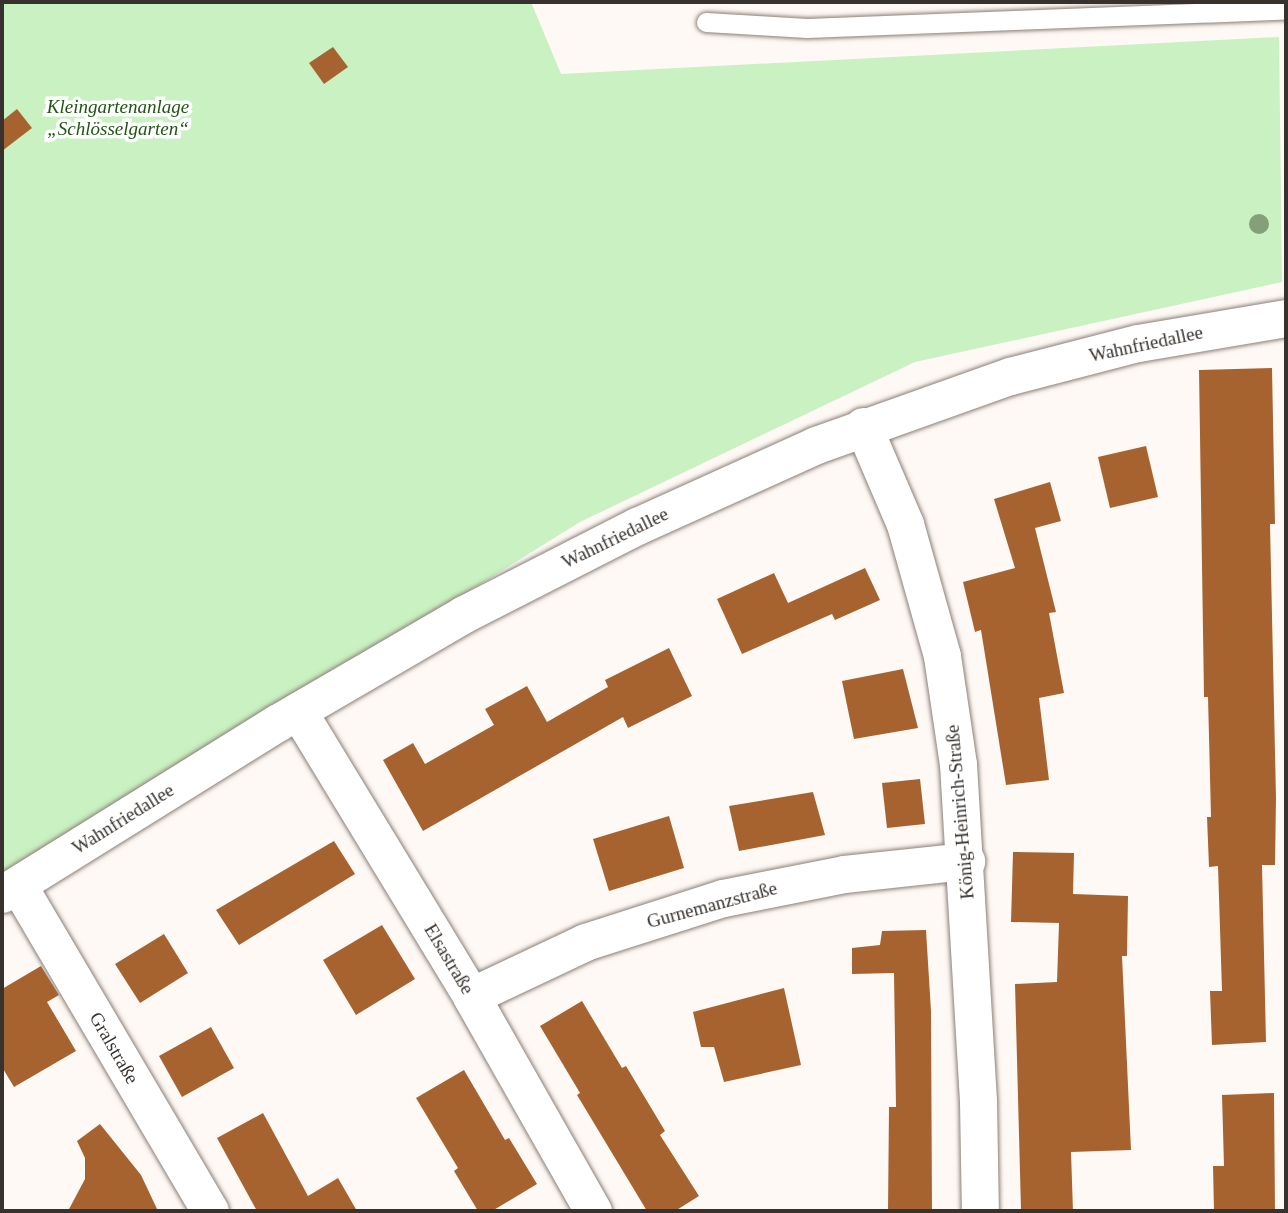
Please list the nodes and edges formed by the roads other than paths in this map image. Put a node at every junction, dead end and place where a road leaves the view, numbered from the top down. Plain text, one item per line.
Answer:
1 (1286, 10) edge
2 (706, 22) dead end
3 (1286, 318) edge
4 (863, 426) junction
5 (298, 711) junction
6 (966, 861) junction
7 (10, 890) edge
8 (471, 996) junction
9 (210, 1211) edge
10 (593, 1211) edge
11 (980, 1211) edge

1 - 2 lane
3 - 4 street, Wahnfriedallee
4 - 5 street, Wahnfriedallee
4 - 6 street, König-Heinrich-Straße
5 - 7 street, Wahnfriedallee
5 - 8 street, Elsastraße
6 - 8 street, Gurnemanzstraße
6 - 11 street, König-Heinrich-Straße
7 - 9 street, Gralstraße
8 - 10 street, Elsastraße

